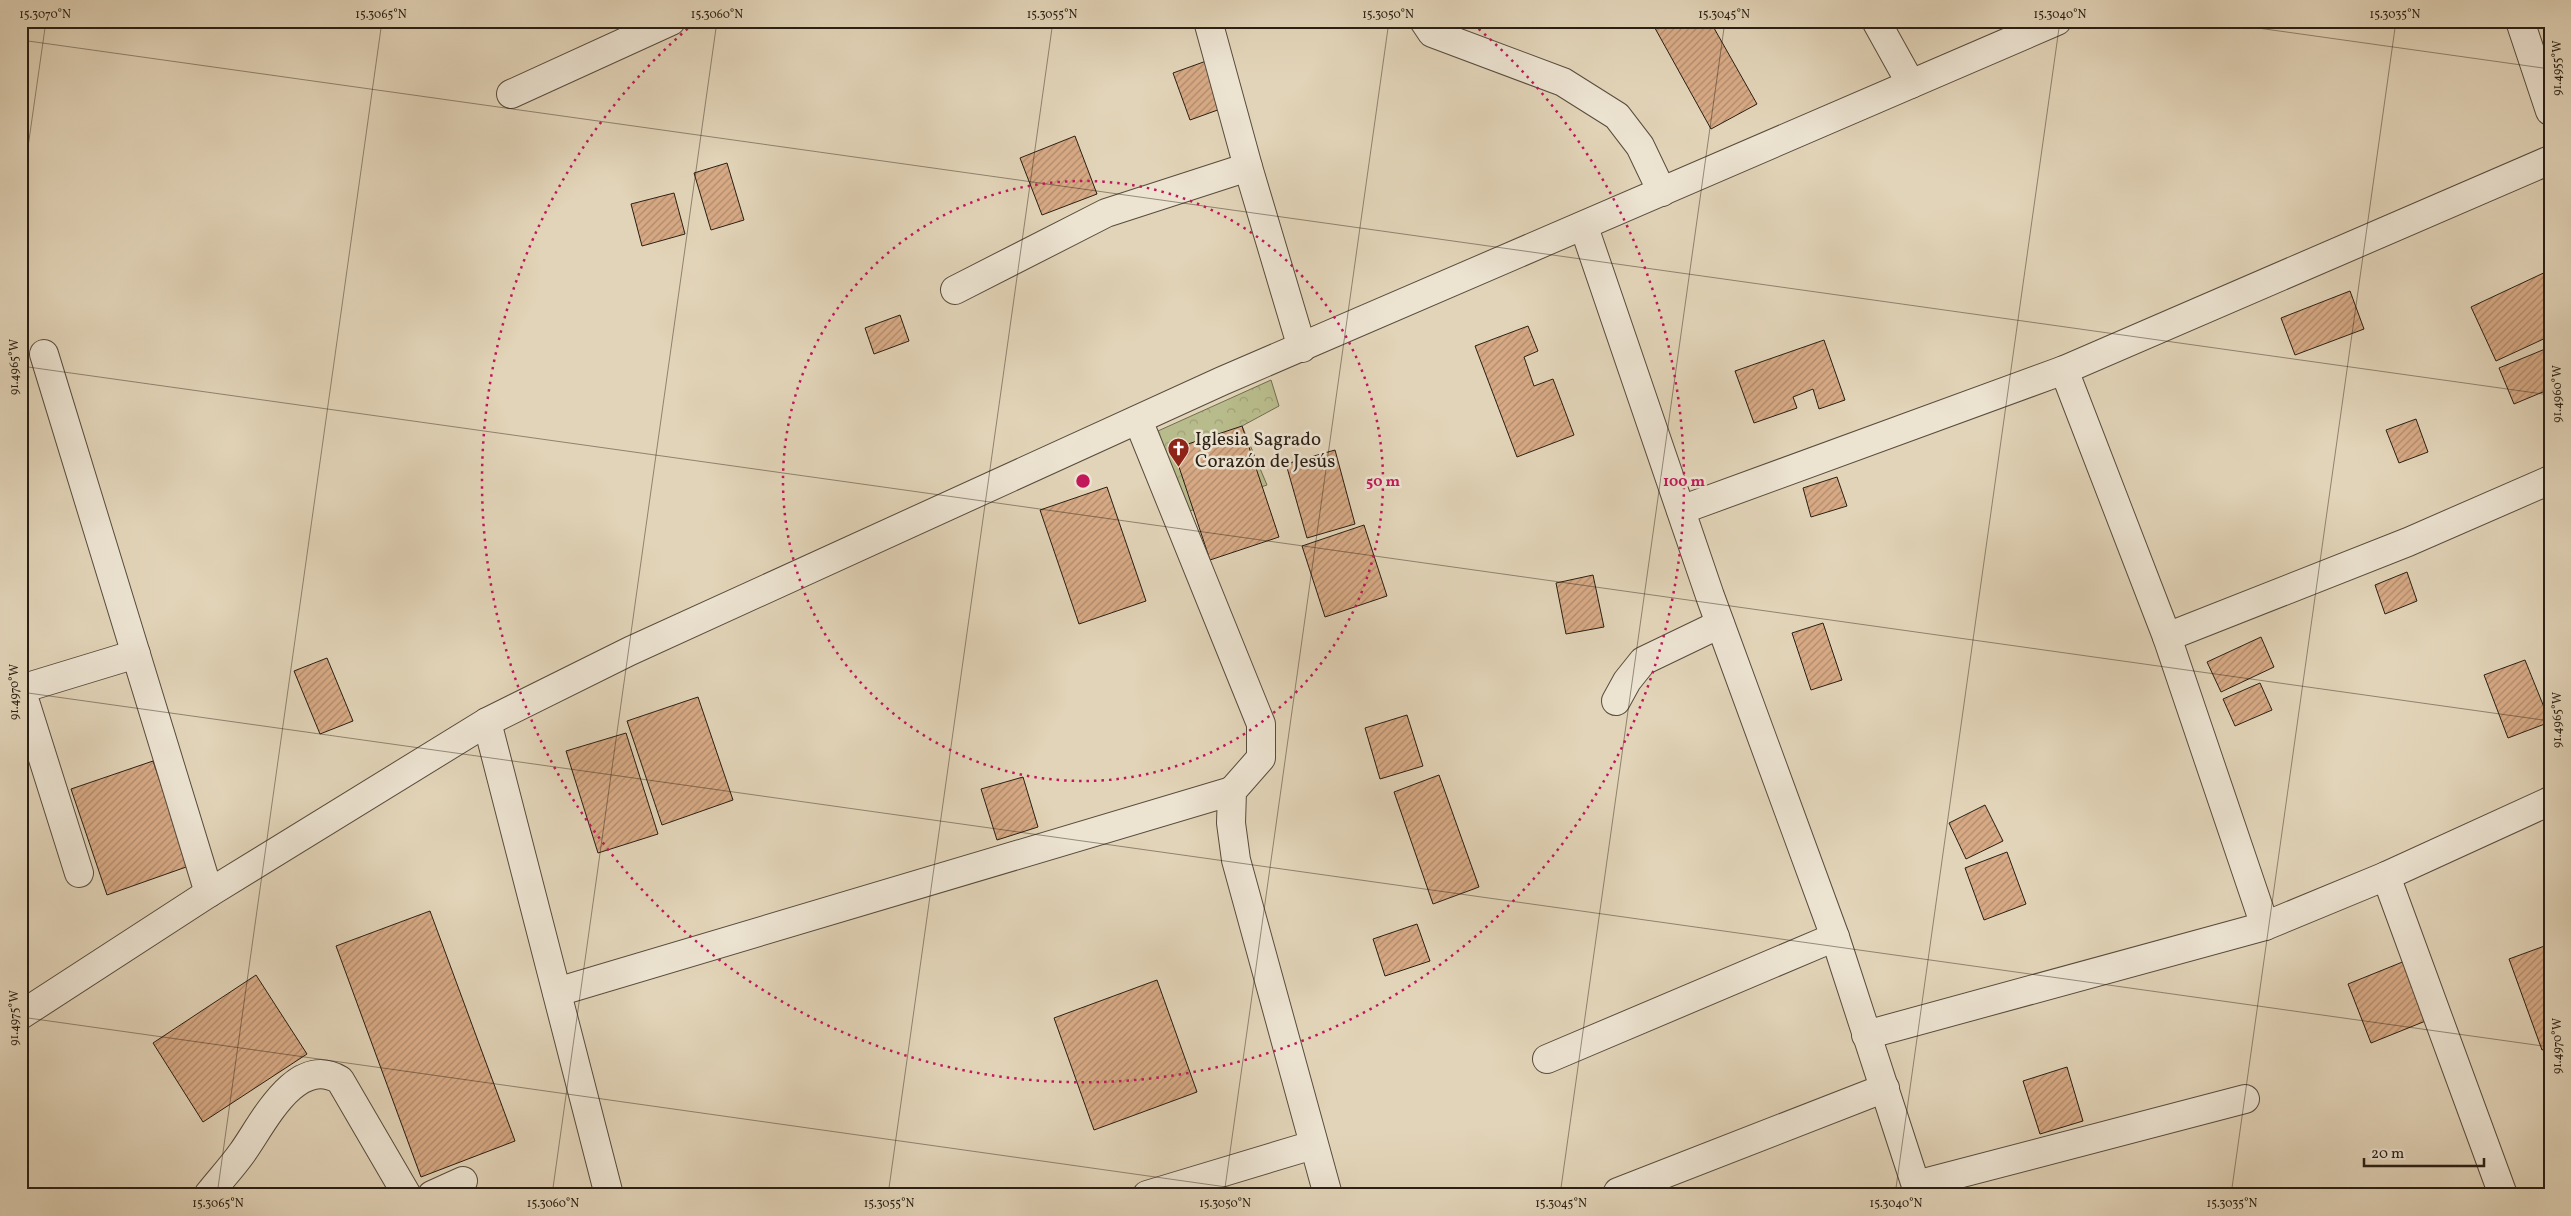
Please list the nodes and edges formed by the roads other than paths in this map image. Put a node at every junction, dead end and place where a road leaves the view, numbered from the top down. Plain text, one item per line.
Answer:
1 (671, 21) edge
2 (1208, 21) edge
3 (1424, 21) edge
4 (1876, 21) edge
5 (2057, 21) edge
6 (2520, 21) edge
7 (1911, 84) junction
8 (511, 94) dead end
9 (2550, 111) edge
10 (2550, 160) edge
11 (1248, 167) junction
12 (1662, 192) junction
13 (1584, 227) junction
14 (955, 290) dead end
15 (1302, 348) junction
16 (44, 354) dead end
17 (2064, 370) junction
18 (1138, 420) junction
19 (2550, 480) edge
20 (1681, 510) junction
21 (1720, 624) junction
22 (2167, 637) junction
23 (136, 654) junction
24 (21, 689) edge
25 (1616, 701) dead end
26 (487, 722) junction
27 (1232, 791) junction
28 (2550, 801) edge
29 (79, 873) dead end
30 (2386, 876) junction
31 (209, 892) junction
32 (2265, 926) junction
33 (1835, 937) junction
34 (557, 992) junction
35 (21, 1015) edge
36 (1866, 1035) junction
37 (1546, 1059) dead end
38 (1885, 1088) junction
39 (2245, 1098) dead end
40 (1313, 1145) junction
41 (463, 1181) dead end
42 (1917, 1190) edge
43 (1618, 1192) dead end
44 (2502, 1192) dead end
45 (208, 1195) edge
46 (408, 1195) edge
47 (432, 1195) edge
48 (609, 1195) edge
49 (1147, 1195) edge
50 (1328, 1195) edge

1 - 8 street
2 - 11 street
3 - 12 street
4 - 7 street
5 - 7 street
6 - 9 street
7 - 12 street
10 - 17 street
11 - 14 street
11 - 15 street
12 - 13 street
13 - 15 street
13 - 20 street
15 - 18 street
16 - 23 street
17 - 20 street
17 - 22 street
18 - 26 street
18 - 27 street
19 - 22 street
20 - 21 street
21 - 25 street
21 - 33 street
22 - 32 street
23 - 24 street
23 - 31 street
24 - 29 street
26 - 31 street
26 - 34 street
27 - 34 street
27 - 40 street
28 - 30 street
30 - 32 street
30 - 44 street
31 - 35 street
32 - 36 street
33 - 36 street
33 - 37 street
34 - 48 street
36 - 38 street
38 - 42 street
38 - 43 street
39 - 42 street
40 - 49 street
40 - 50 street
41 - 47 street
45 - 46 street

